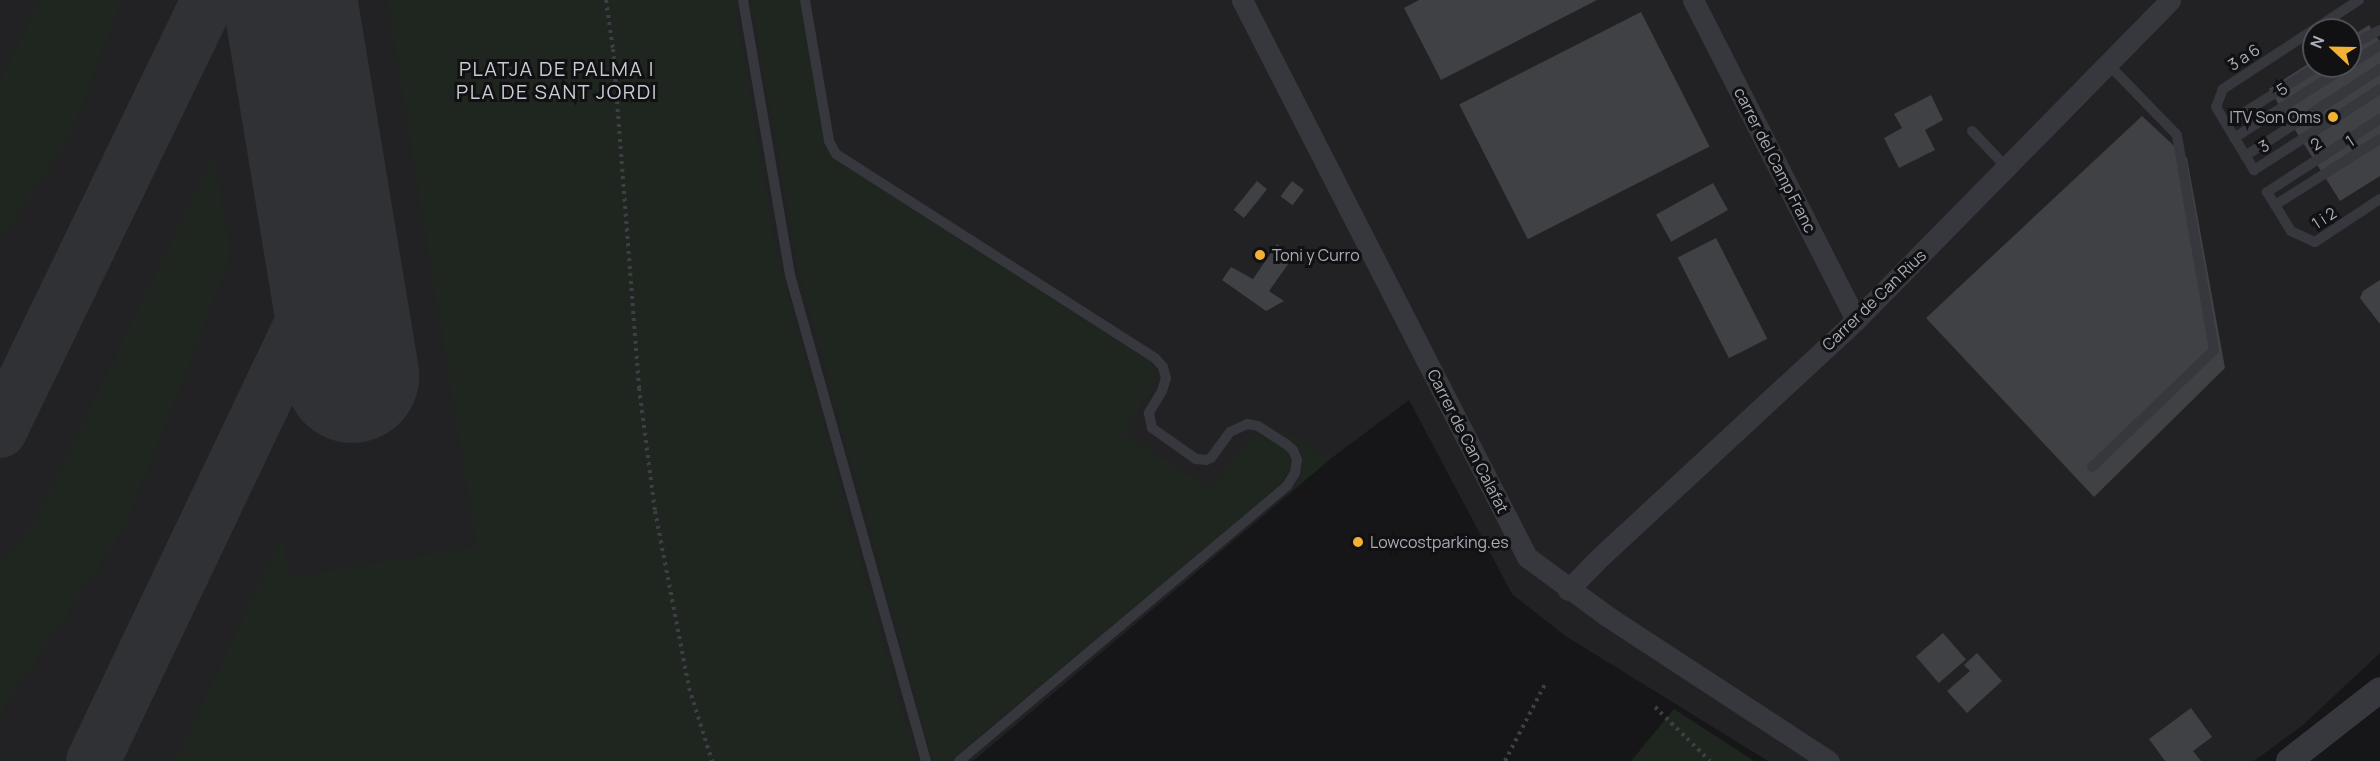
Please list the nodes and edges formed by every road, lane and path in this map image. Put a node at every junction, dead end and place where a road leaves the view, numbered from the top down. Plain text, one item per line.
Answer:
1 (606, 0) edge
2 (743, 0) edge
3 (805, 0) edge
4 (1242, 0) edge
5 (1693, 0) edge
6 (2170, 0) edge
7 (2359, 0) edge
8 (2380, 30) edge
9 (2362, 39) edge
10 (2380, 45) edge
11 (2362, 56) edge
12 (2108, 64) junction
13 (2380, 69) edge
14 (2302, 76) edge
15 (2328, 78) edge
16 (2380, 88) edge
17 (2380, 119) edge
18 (2226, 124) junction
19 (1972, 131) dead end
20 (2234, 138) junction
21 (2380, 139) edge
22 (2245, 156) junction
23 (2007, 168) junction
24 (2254, 170) joint
25 (2267, 192) joint
26 (2380, 199) edge
27 (2275, 205) junction
28 (1856, 320) junction
29 (2092, 467) dead end
30 (1568, 590) junction
31 (1545, 684) dead end
32 (2380, 690) edge
33 (1655, 707) dead end
34 (712, 761) edge
35 (926, 761) edge
36 (959, 761) edge
37 (1505, 761) edge
38 (1710, 761) edge
39 (1830, 761) edge
40 (2289, 761) edge

1 - 34 path
2 - 35 lane
3 - 36 lane
4 - 30 street, Carrer de Can Calafat
5 - 28 street, carrer del Camp Franc
6 - 12 street, Carrer de Can Rius
7 - 18 lane, 3 a 6
8 - 9 lane
10 - 11 lane, 5
12 - 23 street, Carrer de Can Rius
12 - 29 lane
13 - 22 lane
14 - 18 lane
15 - 20 lane, 5
16 - 24 lane, 3
17 - 25 lane, 2
18 - 20 lane, 3 a 6
19 - 23 lane
20 - 22 lane, 3 a 6
21 - 27 lane, 1
22 - 24 lane, 3 a 6
23 - 28 street, Carrer de Can Rius
25 - 27 lane, 1 i 2
26 - 27 lane, 1 i 2
28 - 30 street, Carrer de Can Rius
30 - 39 street, Carrer de Can Calafat
31 - 37 path
32 - 40 street
33 - 38 path

